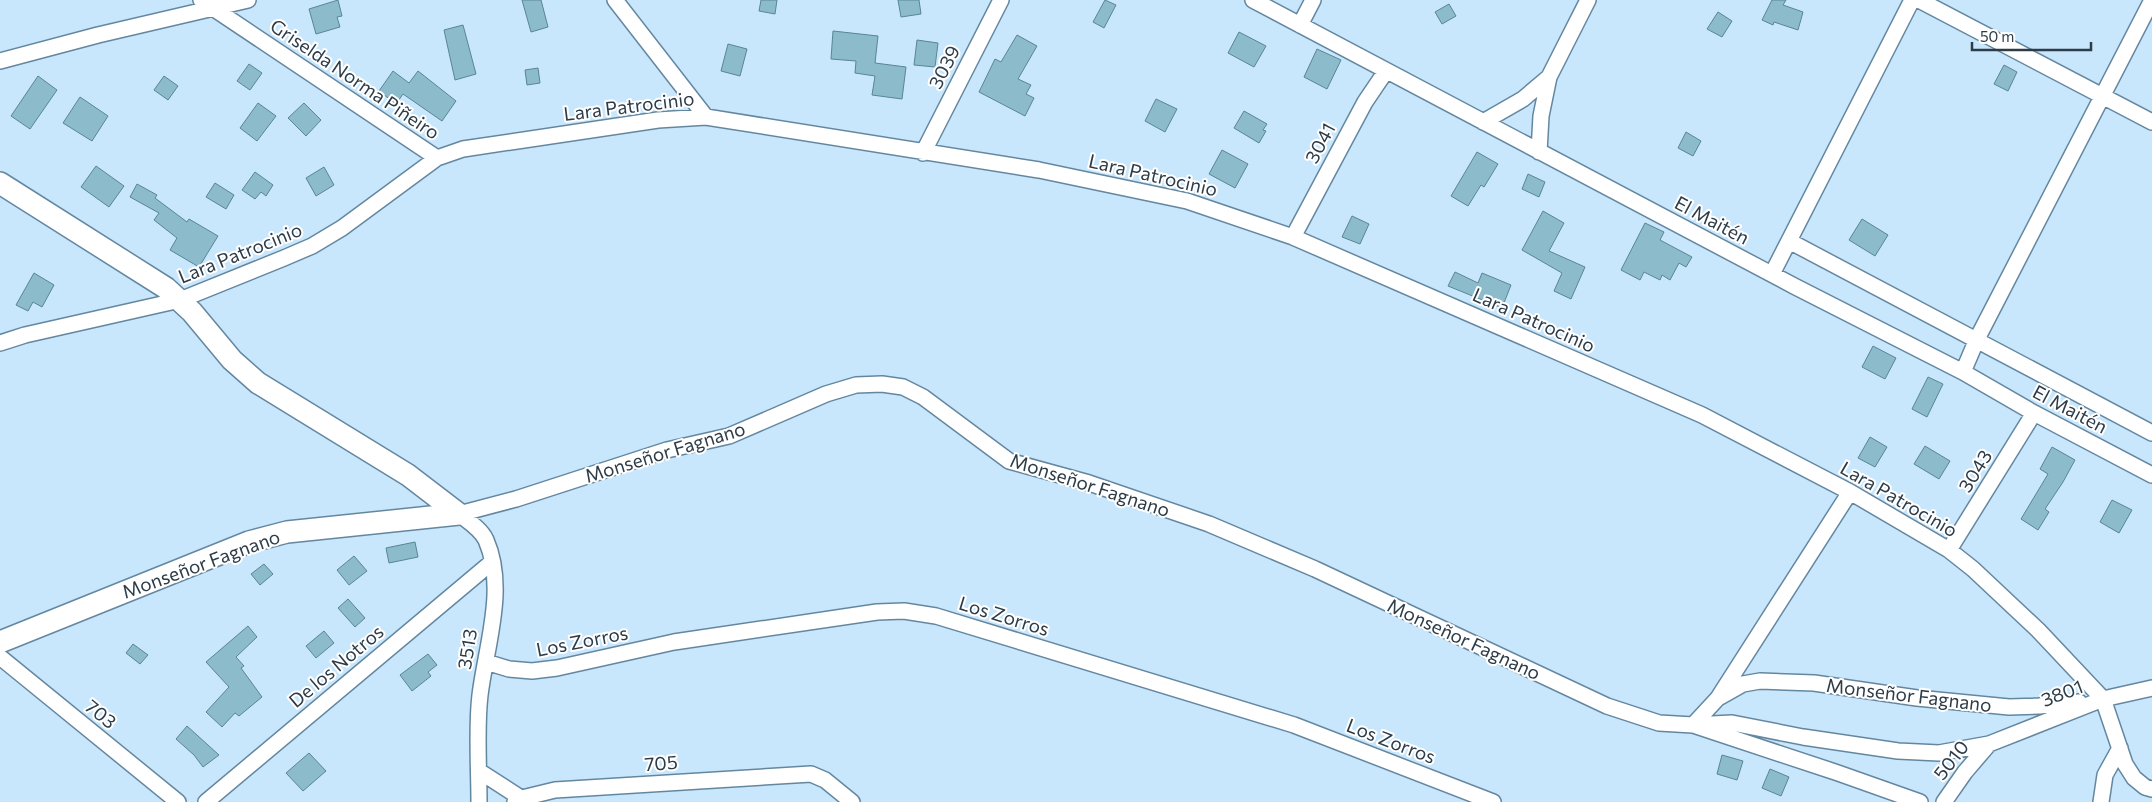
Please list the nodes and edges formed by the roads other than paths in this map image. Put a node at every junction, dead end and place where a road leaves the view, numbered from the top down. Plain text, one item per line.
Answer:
1 (201, 0) edge
2 (248, 0) edge
3 (615, 0) edge
4 (1001, 0) edge
5 (1253, 0) edge
6 (1313, 0) edge
7 (1588, 0) edge
8 (1912, 0) edge
9 (1919, 0) edge
10 (2152, 0) edge
11 (215, 9) junction
12 (1300, 25) junction
13 (0, 61) edge
14 (1386, 71) junction
15 (1549, 77) junction
16 (2101, 96) junction
17 (706, 117) junction
18 (1483, 122) junction
19 (2152, 122) edge
20 (1539, 152) junction
21 (923, 153) junction
22 (437, 158) junction
23 (0, 183) edge
24 (1293, 237) junction
25 (1789, 241) junction
26 (1772, 274) junction
27 (180, 300) junction
28 (1977, 339) junction
29 (0, 344) edge
30 (1963, 372) junction
31 (2034, 413) junction
32 (2152, 433) edge
33 (2150, 469) edge
34 (1850, 492) junction
35 (459, 514) junction
36 (1949, 550) junction
37 (492, 562) junction
38 (0, 642) edge
39 (0, 657) edge
40 (486, 662) junction
41 (2152, 688) edge
42 (1718, 698) junction
43 (2103, 699) junction
44 (1693, 725) junction
45 (1989, 744) junction
46 (2120, 748) junction
47 (479, 770) junction
48 (2152, 789) edge
49 (521, 801) edge
50 (178, 802) edge
51 (206, 802) edge
52 (479, 802) edge
53 (852, 802) edge
54 (1493, 802) edge
55 (1920, 802) edge
56 (1944, 802) edge
57 (2101, 802) edge

1 - 11 street, Griselda Norma Piñeiro
2 - 11 street
3 - 17 street
4 - 21 street, 3039
5 - 12 street, El Maitén
6 - 12 street
7 - 15 street
8 - 25 street
9 - 16 street
10 - 16 street
11 - 13 street
11 - 22 street, Griselda Norma Piñeiro
12 - 14 street, El Maitén
14 - 18 street, El Maitén
14 - 24 street, 3041
15 - 18 street
15 - 20 street
16 - 19 street
16 - 28 street
17 - 21 street, Lara Patrocinio
17 - 22 street, Lara Patrocinio
18 - 20 street, El Maitén
20 - 26 street, El Maitén
21 - 24 street, Lara Patrocinio
22 - 27 street, Lara Patrocinio
23 - 27 street
24 - 34 street, Lara Patrocinio
25 - 26 street
25 - 28 street, El Maitén
26 - 30 street, El Maitén
27 - 29 street, Lara Patrocinio
27 - 35 street
28 - 30 street
28 - 32 street, El Maitén
30 - 31 street, El Maitén
31 - 33 street, El Maitén
31 - 36 street, 3043
34 - 36 street, Lara Patrocinio
34 - 42 street
35 - 37 street, 3513
35 - 38 street, Monseñor Fagnano
35 - 44 street, Monseñor Fagnano
36 - 43 street, Lara Patrocinio
37 - 40 street, 3513
37 - 51 street, De los Notros
39 - 50 street, 703
40 - 47 street, 3513
40 - 54 street, Los Zorros
41 - 43 street, 3801
42 - 43 street, Monseñor Fagnano
42 - 44 street
43 - 45 street, 3801
43 - 46 street, Lara Patrocinio
44 - 45 street, Monseñor Fagnano
44 - 55 street
45 - 56 street, 5010
46 - 48 street
46 - 57 street
47 - 49 street
47 - 52 street, 3513
49 - 53 street, 705

